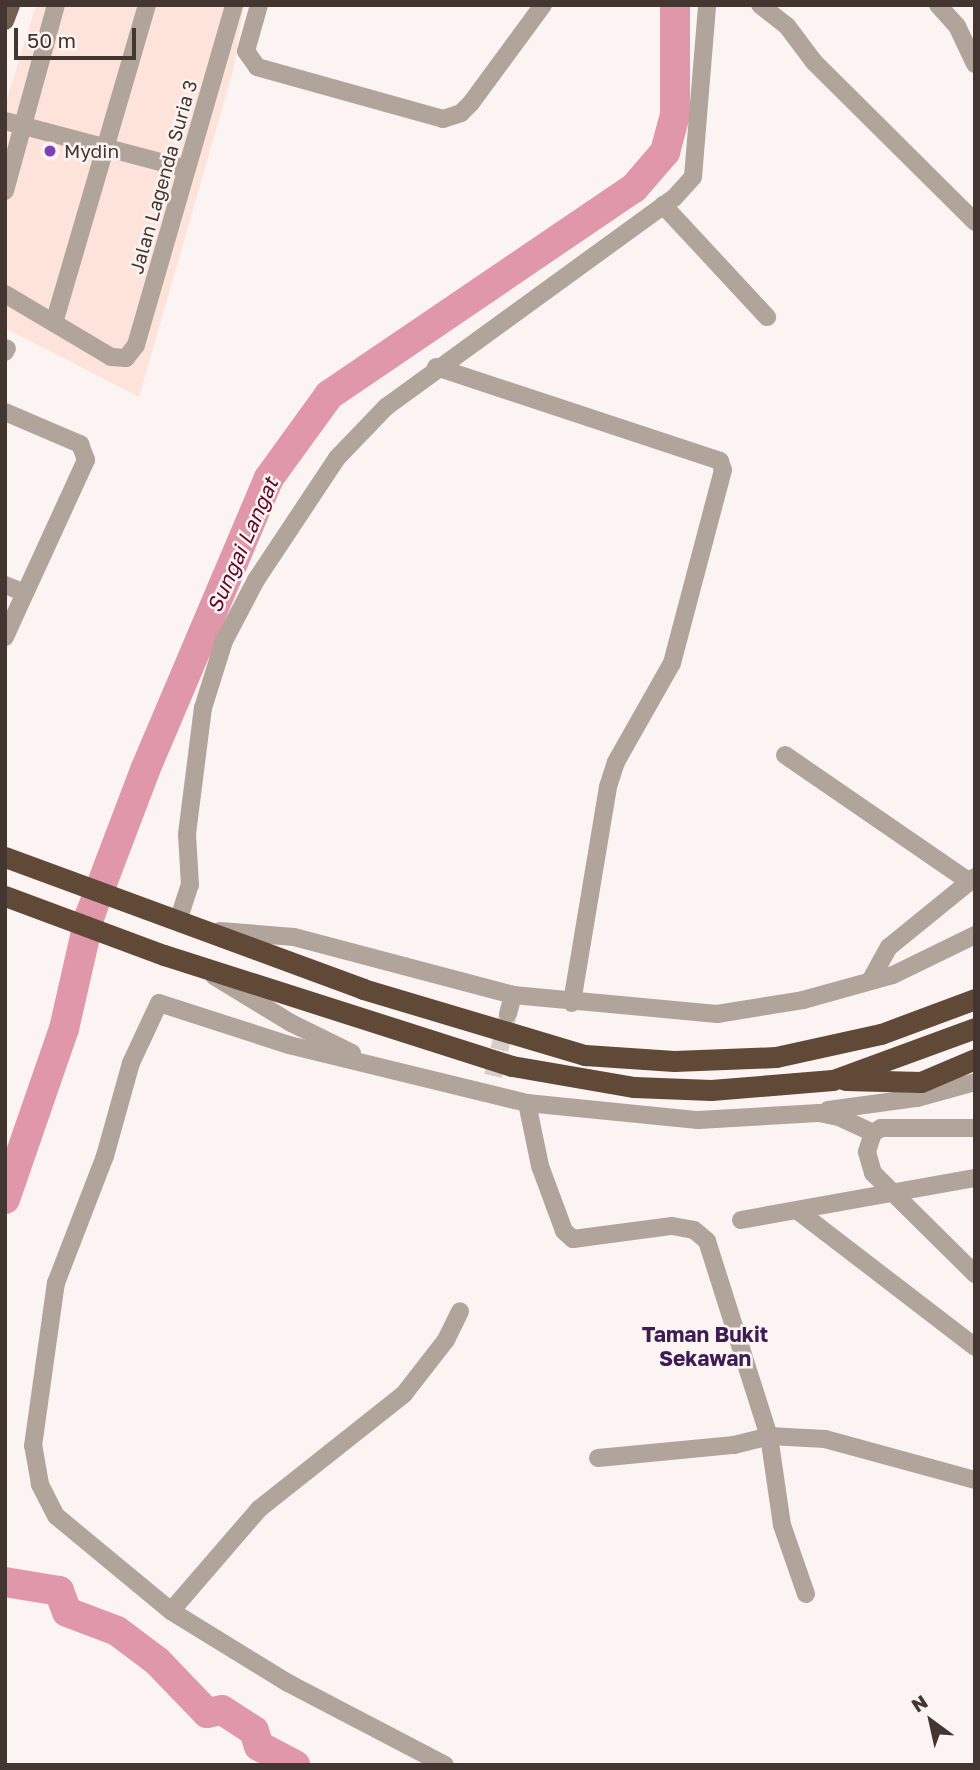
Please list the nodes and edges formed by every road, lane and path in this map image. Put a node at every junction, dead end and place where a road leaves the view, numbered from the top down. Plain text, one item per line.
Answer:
1 (11, 5) edge
2 (56, 5) edge
3 (147, 5) edge
4 (234, 5) edge
5 (259, 5) edge
6 (543, 5) edge
7 (707, 5) edge
8 (760, 5) edge
9 (938, 5) edge
10 (5, 21) edge
11 (975, 64) edge
12 (5, 121) edge
13 (25, 126) junction
14 (105, 149) junction
15 (187, 169) junction
16 (5, 191) edge
17 (663, 205) junction
18 (975, 222) edge
19 (5, 294) edge
20 (766, 317) dead end
21 (54, 323) junction
22 (436, 367) junction
23 (5, 412) edge
24 (5, 585) edge
25 (25, 593) junction
26 (5, 637) edge
27 (785, 755) dead end
28 (5, 857) edge
29 (971, 879) edge
30 (13, 899) edge
31 (169, 917) junction
32 (201, 930) junction
33 (975, 935) edge
34 (197, 966) junction
35 (870, 981) junction
36 (513, 995) junction
37 (975, 999) edge
38 (572, 1003) junction
39 (508, 1014) tunnel mouth
40 (975, 1028) edge
41 (975, 1059) edge
42 (387, 1069) junction
43 (493, 1076) tunnel mouth
44 (833, 1080) junction
45 (975, 1082) edge
46 (488, 1095) junction
47 (527, 1102) junction
48 (752, 1119) junction
49 (975, 1128) edge
50 (873, 1133) junction
51 (975, 1178) edge
52 (892, 1191) junction
53 (798, 1211) junction
54 (741, 1220) dead end
55 (975, 1274) edge
56 (460, 1311) dead end
57 (975, 1347) edge
58 (768, 1436) junction
59 (598, 1458) dead end
60 (975, 1480) edge
61 (806, 1594) dead end
62 (171, 1611) junction
63 (445, 1765) edge

1 - 10 main road
2 - 13 street
3 - 14 street
4 - 15 street, Jalan Lagenda Suria 3
5 - 6 street
7 - 17 street
8 - 18 street
9 - 11 street
12 - 13 street
13 - 14 street
13 - 16 street
14 - 15 street
14 - 21 street
15 - 21 street, Jalan Lagenda Suria 3
17 - 20 street
17 - 22 street
19 - 21 street
22 - 31 street
22 - 38 street
23 - 25 street
24 - 25 street
25 - 26 street
27 - 29 street
28 - 31 highway
29 - 35 street
30 - 34 highway
31 - 32 highway
32 - 36 street
32 - 37 highway
33 - 35 street
34 - 42 street
34 - 44 highway
35 - 38 street
36 - 38 street
36 - 39 street
40 - 44 highway
41 - 44 highway
42 - 46 street
42 - 62 street
43 - 46 street
45 - 48 street
46 - 47 street
47 - 48 street
47 - 58 street
48 - 50 street
49 - 50 street
50 - 52 street
51 - 52 street
52 - 53 street
52 - 55 street
53 - 54 street
53 - 57 street
56 - 62 street
58 - 59 street
58 - 60 street
58 - 61 street
62 - 63 street

